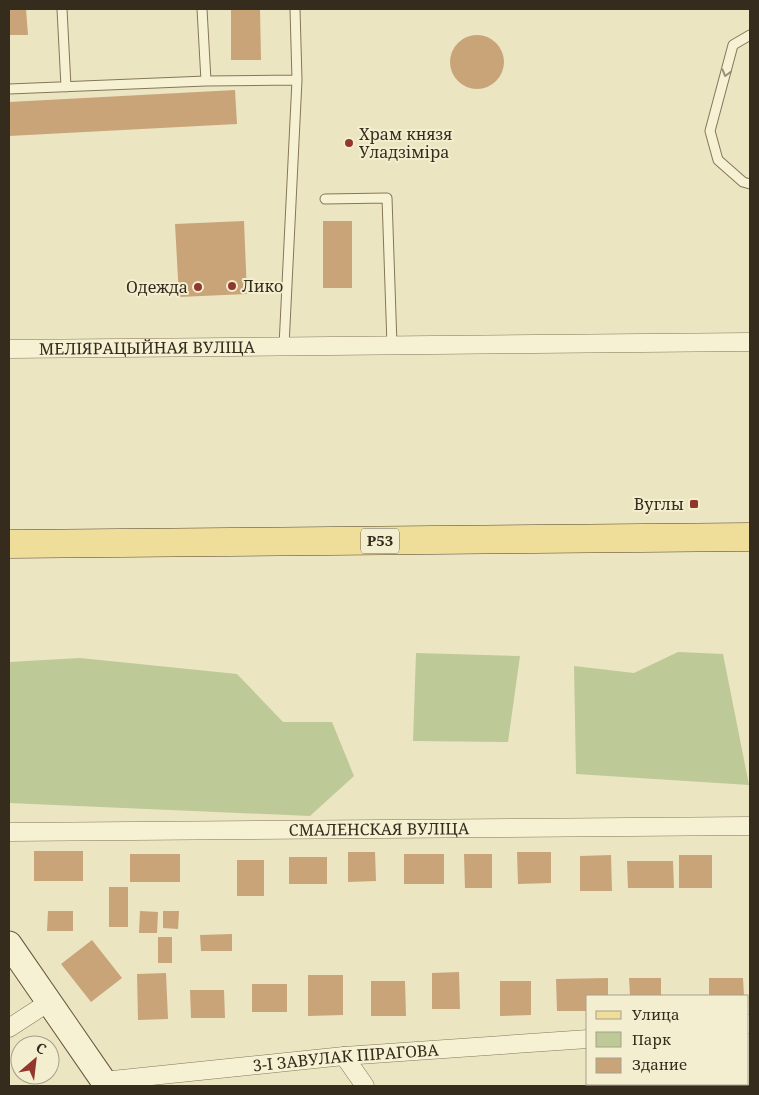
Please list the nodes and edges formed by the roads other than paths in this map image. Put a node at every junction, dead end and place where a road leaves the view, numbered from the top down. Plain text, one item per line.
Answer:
1 (62, 9) edge
2 (202, 9) edge
3 (295, 9) edge
4 (750, 35) edge
5 (297, 80) junction
6 (206, 81) junction
7 (66, 87) junction
8 (9, 89) edge
9 (750, 184) edge
10 (325, 199) dead end
11 (750, 342) edge
12 (392, 345) junction
13 (284, 346) junction
14 (9, 349) edge
15 (750, 537) edge
16 (9, 544) edge
17 (750, 826) edge
18 (9, 832) edge
19 (9, 944) edge
20 (49, 1002) junction
21 (9, 1028) edge
22 (586, 1039) edge
23 (344, 1056) junction
24 (105, 1083) edge
25 (365, 1086) edge

1 - 7 lane
2 - 6 lane
3 - 5 lane
4 -> 9 lane
5 - 6 lane
5 - 13 lane
6 - 7 lane
7 - 8 lane
10 - 12 lane
11 - 12 street, МЕЛІЯРАЦЫЙНАЯ ВУЛІЦА
12 - 13 street, МЕЛІЯРАЦЫЙНАЯ ВУЛІЦА
13 - 14 street, МЕЛІЯРАЦЫЙНАЯ ВУЛІЦА
15 - 16 main road, Р53
17 - 18 street, СМАЛЕНСКАЯ ВУЛІЦА
19 - 20 main road
20 - 21 street
20 - 24 main road
22 - 23 street, 3-І ЗАВУЛАК ПІРАГОВА
23 - 24 street, 3-І ЗАВУЛАК ПІРАГОВА
23 - 25 street

